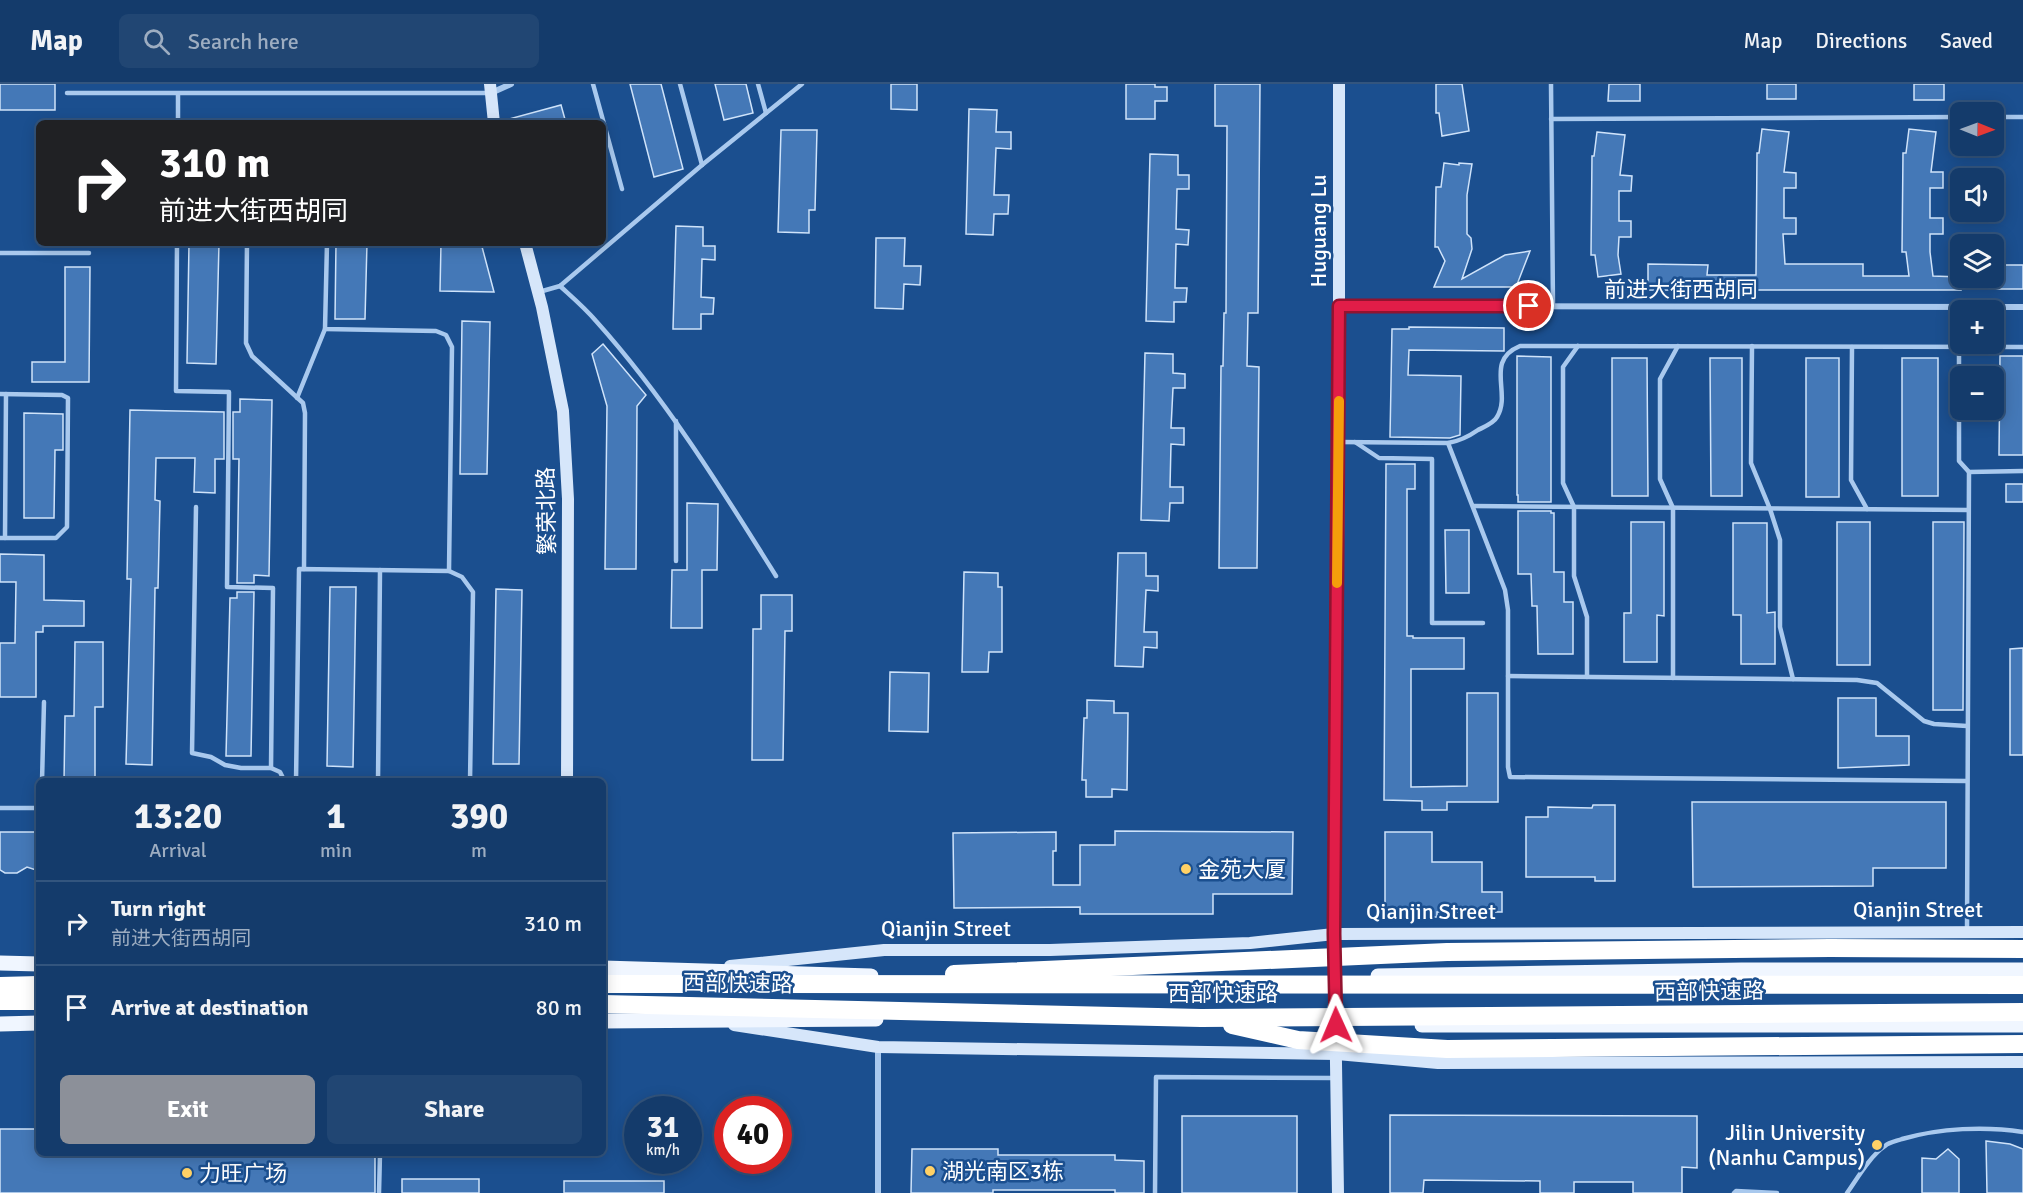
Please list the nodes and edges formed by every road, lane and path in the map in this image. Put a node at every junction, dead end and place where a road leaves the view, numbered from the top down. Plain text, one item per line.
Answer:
1 (511, 84) edge
2 (593, 84) edge
3 (680, 84) edge
4 (758, 84) edge
5 (802, 84) edge
6 (1339, 84) edge
7 (1551, 84) edge
8 (490, 88) edge
9 (67, 93) dead end
10 (178, 94) junction
11 (766, 113) junction
12 (1950, 117) edge
13 (2004, 117) edge
14 (2023, 117) edge
15 (1551, 119) junction
16 (178, 120) edge
17 (494, 120) edge
18 (603, 120) edge
19 (606, 131) edge
20 (702, 165) junction
21 (622, 189) dead end
22 (177, 246) edge
23 (247, 246) edge
24 (327, 246) edge
25 (526, 246) edge
26 (0, 253) edge
27 (89, 253) dead end
28 (560, 286) junction
29 (538, 292) junction
30 (1339, 306) junction
31 (1553, 306) junction
32 (2023, 307) edge
33 (325, 329) junction
34 (1578, 346) junction
35 (1678, 346) junction
36 (1752, 346) junction
37 (1852, 347) junction
38 (1950, 347) edge
39 (2004, 347) edge
40 (2023, 347) edge
41 (1959, 354) edge
42 (3, 394) edge
43 (297, 398) junction
44 (676, 421) junction
45 (1339, 442) junction
46 (1355, 442) junction
47 (1448, 443) junction
48 (2023, 471) edge
49 (1969, 472) junction
50 (1473, 506) junction
51 (195, 507) dead end
52 (1574, 507) junction
53 (1673, 508) junction
54 (1770, 509) junction
55 (1867, 509) junction
56 (1968, 510) junction
57 (2, 538) edge
58 (676, 561) dead end
59 (304, 569) junction
60 (380, 570) junction
61 (450, 571) junction
62 (776, 576) dead end
63 (1483, 623) dead end
64 (1508, 676) junction
65 (1587, 677) junction
66 (1673, 678) junction
67 (1793, 679) junction
68 (44, 702) dead end
69 (1967, 726) junction
70 (271, 768) junction
71 (42, 778) edge
72 (283, 778) edge
73 (296, 778) edge
74 (378, 778) edge
75 (470, 778) edge
76 (567, 778) edge
77 (1967, 781) junction
78 (0, 808) edge
79 (36, 808) edge
80 (1967, 931) junction
81 (2023, 932) edge
82 (1334, 934) junction
83 (2023, 949) edge
84 (0, 963) edge
85 (36, 964) edge
86 (606, 968) edge
87 (698, 970) junction
88 (2023, 970) edge
89 (1335, 976) junction
90 (606, 984) edge
91 (820, 984) junction
92 (36, 985) edge
93 (2023, 985) edge
94 (0, 986) edge
95 (0, 1001) edge
96 (36, 1001) edge
97 (606, 1004) edge
98 (2023, 1012) edge
99 (1201, 1018) junction
100 (700, 1020) junction
101 (606, 1021) edge
102 (36, 1023) edge
103 (0, 1024) edge
104 (1336, 1025) junction
105 (2023, 1025) edge
106 (2023, 1044) edge
107 (878, 1047) junction
108 (1336, 1054) junction
109 (2023, 1062) edge
110 (1337, 1078) junction
111 (2023, 1132) edge
112 (380, 1156) edge
113 (379, 1193) edge
114 (878, 1193) edge
115 (1155, 1193) edge
116 (1338, 1193) edge
117 (1734, 1193) edge
118 (1777, 1193) edge
119 (1846, 1193) edge

1 - 8 street
2 - 18 lane
3 - 20 lane
4 - 11 lane
5 - 11 lane
6 - 30 main road, Huguang Lu
7 - 15 lane
8 - 10 lane
8 - 17 main road
9 - 10 lane
10 - 16 lane
11 - 20 lane
12 - 15 lane
13 - 14 lane
15 - 31 lane
19 - 21 lane
20 - 28 lane
22 - 70 lane
23 - 43 lane
24 - 33 lane
25 - 29 main road, 繁荣北路
26 - 27 lane
28 - 29 lane
28 - 44 lane
29 - 76 main road, 繁荣北路
30 - 31 street, 前进大街西胡同
30 - 45 main road, Huguang Lu
31 - 32 street, 前进大街西胡同
33 - 43 lane
33 - 61 lane
34 - 35 lane
34 - 47 lane
34 - 52 lane
35 - 36 lane
35 - 53 lane
36 - 37 lane
36 - 54 lane
37 - 38 lane
37 - 55 lane
39 - 40 lane
41 - 49 lane
42 - 57 lane
42 - 57 lane
43 - 59 lane
44 - 58 lane
44 - 62 lane
45 - 46 lane
45 - 82 main road, Huguang Lu
46 - 47 lane
46 - 63 lane
47 - 50 lane
48 - 49 lane
49 - 56 lane
50 - 52 lane
50 - 64 lane
51 - 70 lane
52 - 53 lane
52 - 65 lane
53 - 54 lane
53 - 66 lane
54 - 55 lane
54 - 67 lane
55 - 56 lane
56 - 69 lane
59 - 60 lane
59 - 73 lane
60 - 61 lane
60 - 74 lane
61 - 75 lane
64 - 65 lane
64 - 77 lane
65 - 66 lane
66 - 67 lane
67 - 69 lane
68 - 71 lane
69 - 77 lane
70 - 72 lane
77 - 80 lane
78 - 79 lane
80 - 81 main road, Qianjin Street
80 - 82 main road, Qianjin Street
82 - 87 main road, Qianjin Street
82 - 89 main road, Huguang Lu
83 - 91 highway, bridge
84 - 85 main road
86 - 87 main road, Qianjin Street
87 - 89 main road, Qianjin Street
88 - 89 main road, Qianjin Street
89 - 104 main road, Huguang Lu
90 - 91 highway, 西部快速路, bridge
91 - 93 highway, 西部快速路, bridge
92 - 94 highway
95 - 96 highway
97 - 99 highway, 西部快速路, bridge
98 - 99 highway, 西部快速路, bridge
99 - 106 highway, bridge
100 - 101 main road
100 - 104 main road
100 - 107 main road
102 - 103 main road
104 - 105 main road
104 - 108 main road, Huguang Lu
107 - 108 main road
107 - 114 street
108 - 109 main road
108 - 110 main road, Huguang Lu
110 - 115 lane
110 - 116 main road, Huguang Lu
111 - 119 lane
112 - 113 lane
117 - 118 lane

